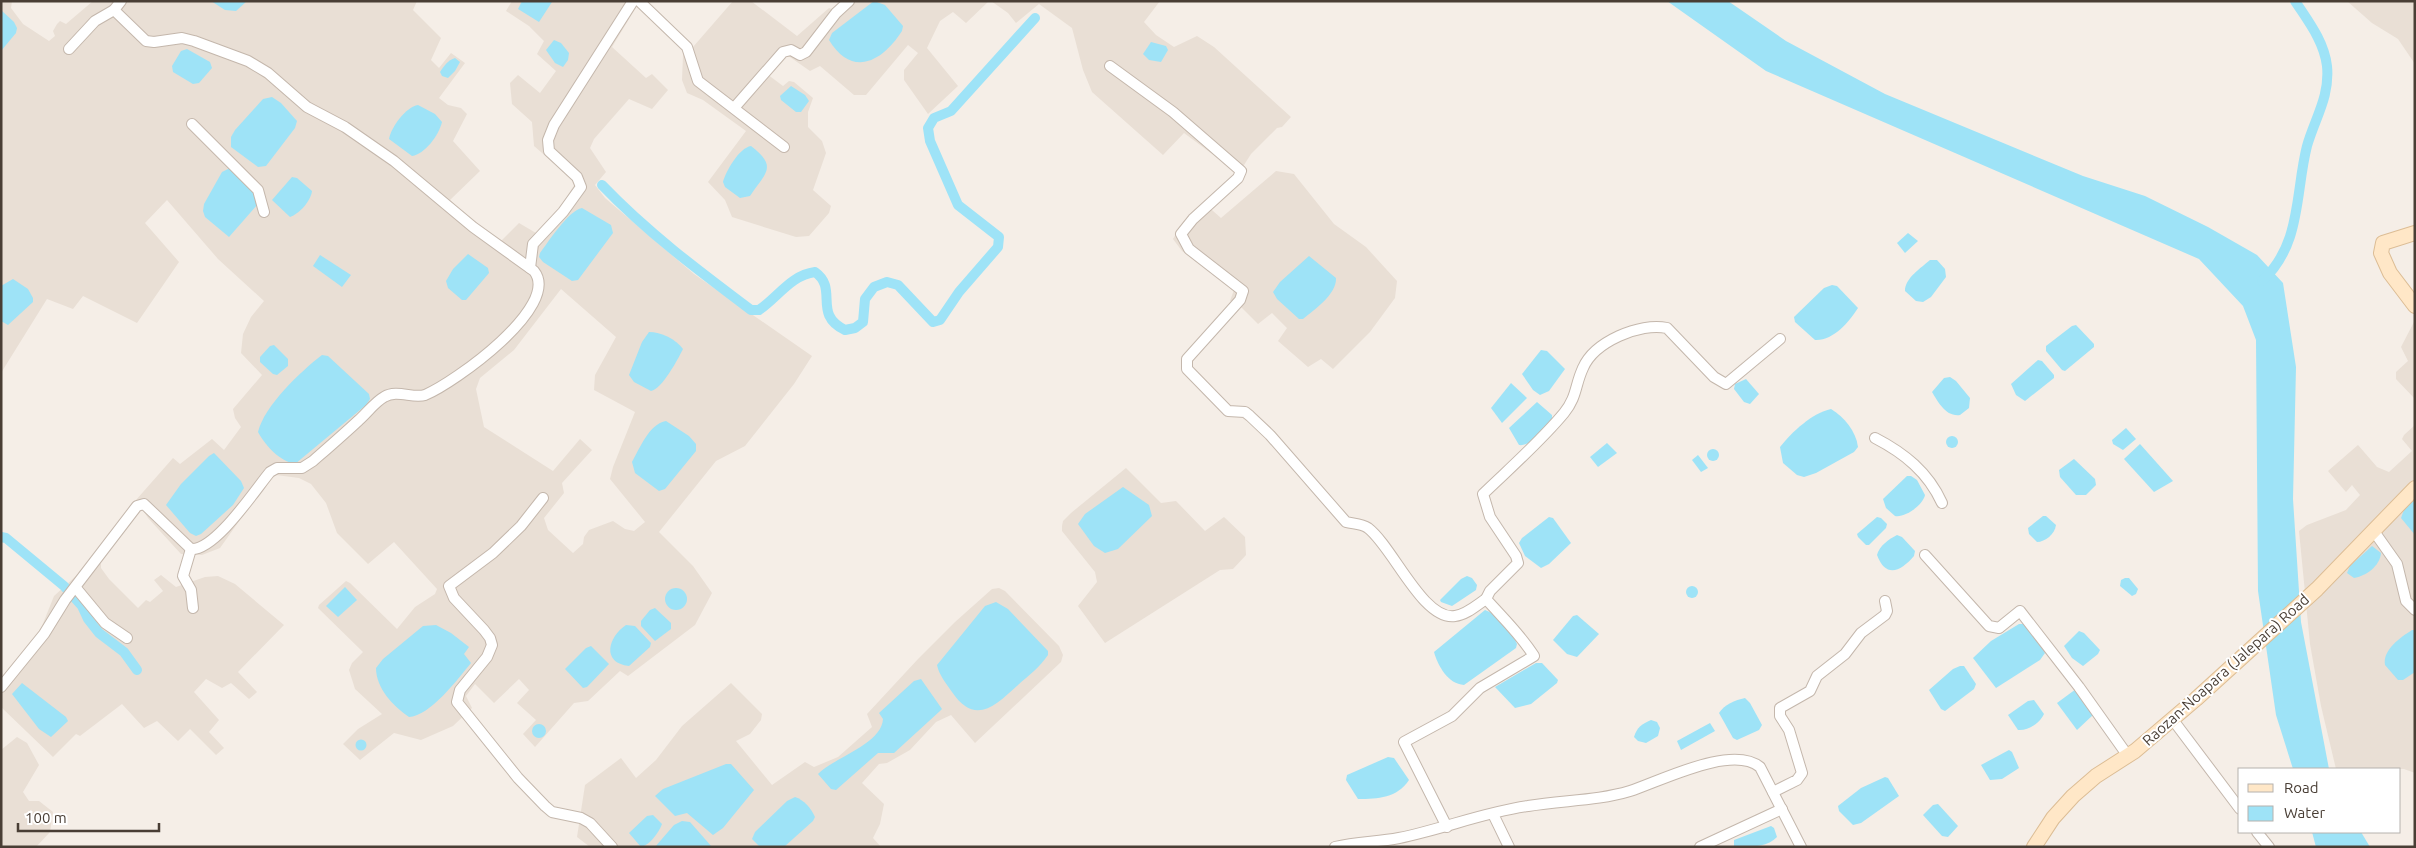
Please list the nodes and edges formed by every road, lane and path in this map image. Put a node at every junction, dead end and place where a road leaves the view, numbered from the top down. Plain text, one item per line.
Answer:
1 (121, 1) edge
2 (633, 1) edge
3 (639, 1) edge
4 (848, 1) edge
5 (114, 10) junction
6 (69, 49) dead end
7 (1110, 66) dead end
8 (734, 108) junction
9 (192, 124) dead end
10 (784, 147) dead end
11 (264, 212) dead end
12 (2415, 233) edge
13 (530, 268) junction
14 (2415, 306) edge
15 (1780, 338) dead end
16 (1875, 438) dead end
17 (2415, 488) edge
18 (543, 498) dead end
19 (1942, 503) dead end
20 (2373, 530) junction
21 (190, 548) junction
22 (1925, 555) dead end
23 (75, 588) junction
24 (1486, 599) junction
25 (1885, 600) dead end
26 (193, 608) dead end
27 (2415, 610) edge
28 (127, 638) dead end
29 (1, 687) edge
30 (2174, 720) junction
31 (2128, 756) junction
32 (1773, 792) junction
33 (2238, 806) edge
34 (1782, 809) junction
35 (1493, 814) junction
36 (1447, 827) junction
37 (2258, 833) edge
38 (1396, 843) edge
39 (612, 847) edge
40 (1335, 847) edge
41 (1509, 847) edge
42 (1700, 847) edge
43 (1801, 847) edge
44 (2034, 847) edge
45 (2268, 847) edge

1 - 5 street
2 - 13 street
3 - 8 street
4 - 8 street
5 - 6 street
5 - 13 street
7 - 24 street
8 - 10 street
9 - 11 street
12 - 14 main road
13 - 21 street
15 - 24 street
16 - 19 street
17 - 20 main road, Raozan-Noapara (Jalepara) Road
18 - 39 street
20 - 27 street
20 - 30 main road, Raozan-Noapara (Jalepara) Road
21 - 23 street
21 - 26 street
22 - 31 street
23 - 28 street
23 - 29 street
24 - 36 street
25 - 32 street
30 - 31 main road, Raozan-Noapara (Jalepara) Road
30 - 33 street
31 - 44 main road, Raozan-Noapara (Jalepara) Road
32 - 34 street
32 - 35 street
34 - 42 street
34 - 43 street
35 - 36 street
35 - 41 street
36 - 38 street
37 - 45 street
38 - 40 street

